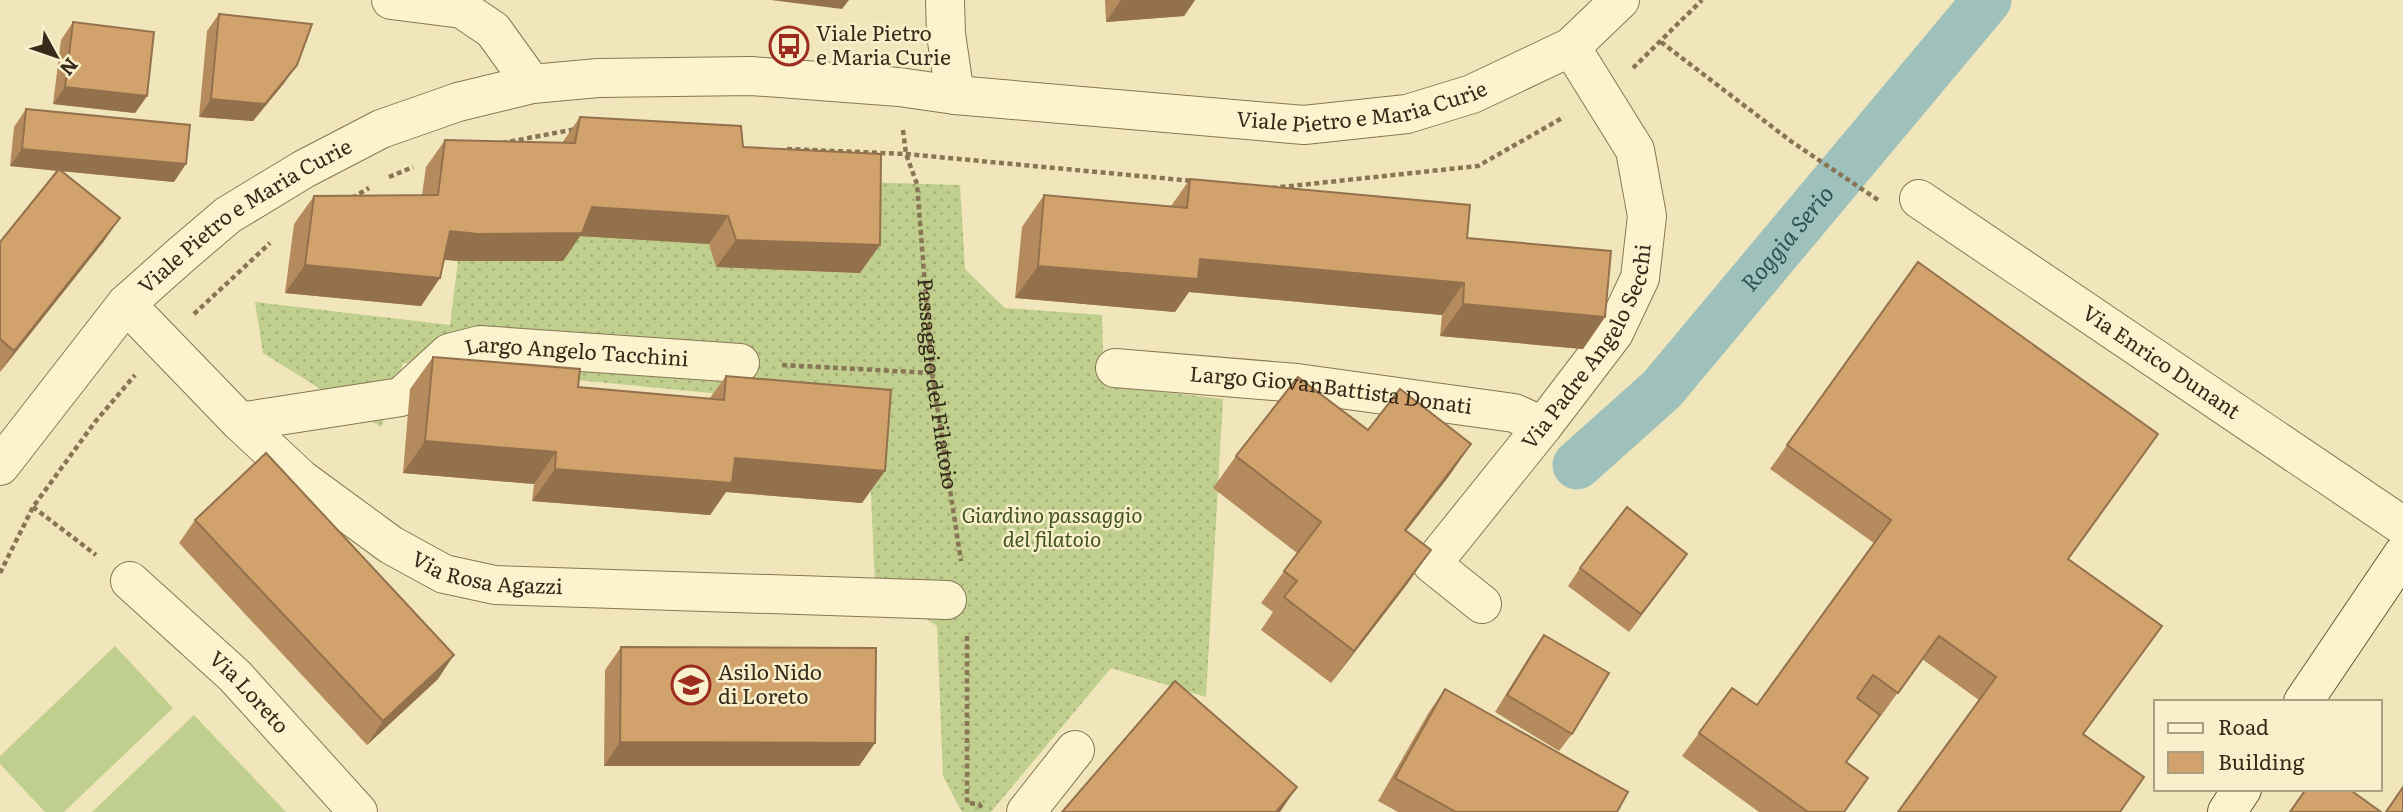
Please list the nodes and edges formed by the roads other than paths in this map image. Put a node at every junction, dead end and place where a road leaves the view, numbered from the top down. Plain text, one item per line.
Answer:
1 (391, 0) edge
2 (944, 0) edge
3 (1620, 0) edge
4 (1571, 47) junction
5 (532, 84) junction
6 (955, 95) junction
7 (1919, 199) dead end
8 (125, 304) junction
9 (740, 363) road end
10 (1115, 368) dead end
11 (240, 422) junction
12 (1543, 426) junction
13 (1, 464) edge
14 (2403, 526) edge
15 (2403, 554) edge
16 (130, 581) road end
17 (1482, 604) dead end
18 (956, 612) road end
19 (2304, 700) edge
20 (1074, 750) dead end
21 (2241, 791) edge
22 (358, 812) edge
23 (1026, 812) edge
24 (2227, 812) edge

1 - 5 street
2 - 6 street
3 - 4 street, Viale Pietro e Maria Curie
4 - 6 street, Viale Pietro e Maria Curie
4 - 12 street, Via Padre Angelo Secchi
5 - 6 street, Viale Pietro e Maria Curie
5 - 8 street, Viale Pietro e Maria Curie
7 - 14 street, Via Enrico Dunant
8 - 11 street, Via Rosa Agazzi
8 - 13 street, Viale Pietro e Maria Curie
9 - 11 street, Largo Angelo Tacchini
10 - 12 street, Largo GiovanBattista Donati
11 - 18 street, Via Rosa Agazzi
12 - 17 street, Via Padre Angelo Secchi
15 - 19 street
16 - 22 street, Via Loreto
20 - 23 street
21 - 24 street

